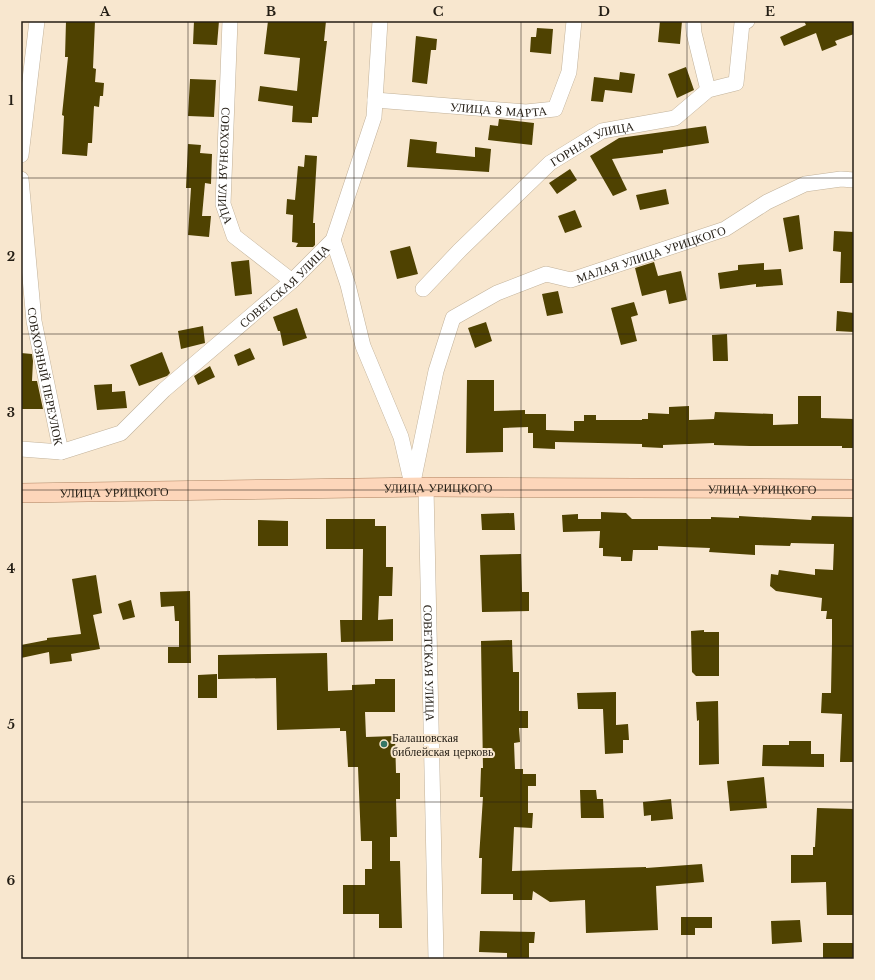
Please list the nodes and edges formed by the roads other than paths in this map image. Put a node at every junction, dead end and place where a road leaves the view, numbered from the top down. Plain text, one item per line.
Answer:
1 (36, 21) edge
2 (230, 21) edge
3 (380, 21) edge
4 (574, 21) edge
5 (693, 21) edge
6 (747, 21) edge
7 (708, 90) junction
8 (375, 100) junction
9 (21, 155) edge
10 (21, 179) edge
11 (854, 180) edge
12 (334, 240) junction
13 (292, 281) junction
14 (423, 289) dead end
15 (21, 449) edge
16 (61, 452) junction
17 (419, 487) junction
18 (854, 488) edge
19 (21, 493) edge
20 (436, 959) edge

1 - 9 street
2 - 13 street, СОВХОЗНАЯ УЛИЦА
3 - 8 street, СОВЕТСКАЯ УЛИЦА
4 - 8 street, УЛИЦА 8 МАРТА
5 - 7 street
6 - 7 street, ГОРНАЯ УЛИЦА
7 - 14 street, ГОРНАЯ УЛИЦА
8 - 12 street, СОВЕТСКАЯ УЛИЦА
10 - 16 street, СОВХОЗНЫЙ ПЕРЕУЛОК
11 - 17 street, МАЛАЯ УЛИЦА УРИЦКОГО
12 - 13 street, СОВЕТСКАЯ УЛИЦА
12 - 17 street
13 - 16 street, СОВЕТСКАЯ УЛИЦА
15 - 16 street
17 - 18 main road, УЛИЦА УРИЦКОГО
17 - 19 main road, УЛИЦА УРИЦКОГО
17 - 20 street, СОВЕТСКАЯ УЛИЦА

